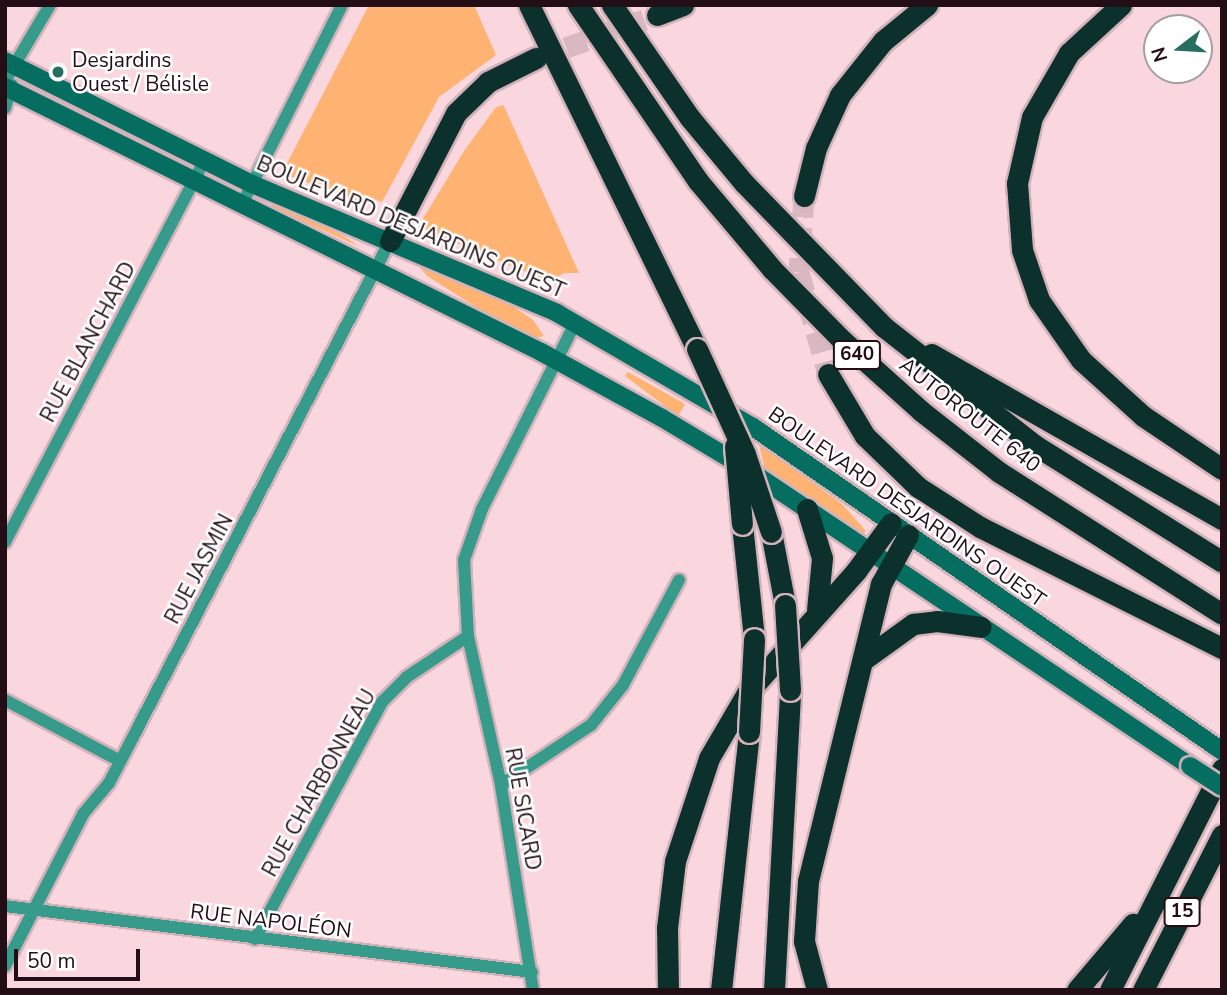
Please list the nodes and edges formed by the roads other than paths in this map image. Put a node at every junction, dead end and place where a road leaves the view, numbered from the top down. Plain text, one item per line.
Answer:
1 (50, 5) edge
2 (342, 5) edge
3 (529, 5) edge
4 (578, 5) edge
5 (612, 5) edge
6 (683, 5) edge
7 (927, 5) edge
8 (1121, 5) edge
9 (657, 15) tunnel mouth
10 (536, 58) tunnel mouth
11 (9, 77) edge
12 (5, 108) edge
13 (205, 160) junction
14 (195, 181) junction
15 (252, 184) junction
16 (804, 196) tunnel mouth
17 (242, 204) junction
18 (390, 241) junction
19 (377, 269) junction
20 (574, 325) junction
21 (884, 327) junction
22 (557, 360) junction
23 (828, 374) tunnel mouth
24 (733, 426) junction
25 (1222, 469) edge
26 (807, 509) junction
27 (1222, 519) edge
28 (899, 529) junction
29 (5, 542) edge
30 (870, 553) junction
31 (1222, 562) edge
32 (888, 565) junction
33 (679, 580) dead end
34 (817, 610) junction
35 (1222, 614) edge
36 (981, 627) junction
37 (468, 636) junction
38 (1222, 648) edge
39 (863, 660) junction
40 (5, 700) edge
41 (1222, 751) edge
42 (121, 761) junction
43 (1222, 769) edge
44 (501, 785) junction
45 (1222, 787) edge
46 (1222, 835) edge
47 (1155, 899) junction
48 (5, 906) edge
49 (36, 910) junction
50 (254, 939) junction
51 (5, 966) edge
52 (532, 972) junction
53 (533, 990) edge
54 (668, 990) edge
55 (721, 990) edge
56 (774, 990) edge
57 (817, 990) edge
58 (1077, 990) edge
59 (1110, 990) edge
60 (1143, 990) edge

1 - 11 street
2 - 15 street
3 - 24 highway, bridge
4 - 35 highway, AUTOROUTE 640 / 640
5 - 21 highway, AUTOROUTE 640 / 640
6 - 9 highway
7 - 16 highway
8 - 25 highway
10 - 18 highway
11 - 12 street
11 - 13 street, BOULEVARD DESJARDINS OUEST
11 - 14 street
13 - 14 street, RUE BLANCHARD
13 - 15 street, BOULEVARD DESJARDINS OUEST
14 - 17 street
14 - 29 street, RUE BLANCHARD
15 - 17 street
15 - 18 street, BOULEVARD DESJARDINS OUEST
17 - 19 street
18 - 19 street, RUE JASMIN
18 - 20 street, BOULEVARD DESJARDINS OUEST
19 - 22 street
19 - 42 street, RUE JASMIN
20 - 22 street
20 - 28 street, BOULEVARD DESJARDINS OUEST
21 - 27 highway
21 - 31 highway, AUTOROUTE 640 / 640
22 - 26 street
22 - 37 street
23 - 38 highway
24 - 55 highway, bridge
24 - 56 highway, bridge
26 - 30 street
26 - 34 highway
28 - 30 highway
28 - 32 highway
28 - 41 street, BOULEVARD DESJARDINS OUEST
30 - 32 street
30 - 34 highway
32 - 36 street
32 - 39 highway
33 - 44 street
34 - 54 highway
36 - 39 highway
36 - 45 street, bridge
37 - 44 street, RUE SICARD
37 - 50 street, RUE CHARBONNEAU
39 - 57 highway
40 - 42 street
42 - 49 street, RUE JASMIN
43 - 47 highway
44 - 52 street, RUE SICARD
46 - 60 highway, 15
47 - 58 highway
47 - 59 highway
48 - 49 street, RUE NAPOLÉON
49 - 50 street, RUE NAPOLÉON
49 - 51 street, RUE JASMIN
50 - 52 street, RUE NAPOLÉON
52 - 53 street, RUE SICARD

